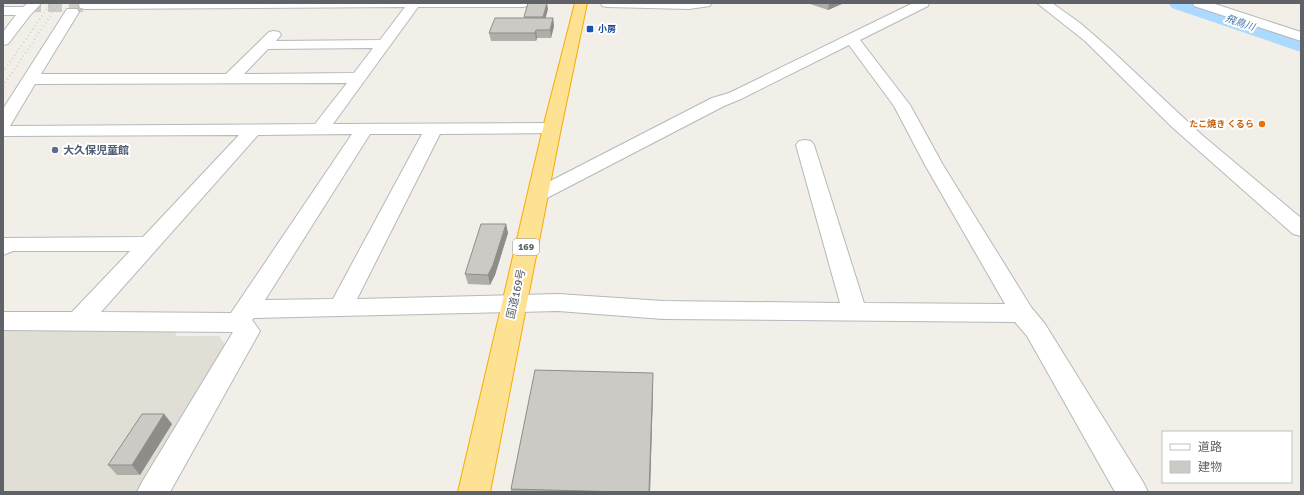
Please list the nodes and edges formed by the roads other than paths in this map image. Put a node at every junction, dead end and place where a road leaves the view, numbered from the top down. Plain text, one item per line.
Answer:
1 (388, 3) edge
2 (413, 3) edge
3 (523, 3) edge
4 (581, 3) edge
5 (607, 3) edge
6 (705, 3) edge
7 (923, 3) edge
8 (1042, 3) edge
9 (1199, 3) edge
10 (3, 5) edge
11 (30, 6) edge
12 (78, 7) edge
13 (3, 11) edge
14 (1301, 37) edge
15 (851, 38) junction
16 (3, 40) edge
17 (385, 44) junction
18 (231, 78) junction
19 (359, 78) junction
20 (32, 79) junction
21 (3, 123) edge
22 (321, 128) junction
23 (365, 128) junction
24 (434, 128) junction
25 (552, 128) junction
26 (254, 129) junction
27 (3, 131) edge
28 (805, 145) dead end
29 (538, 194) junction
30 (1301, 229) edge
31 (148, 244) junction
32 (3, 248) edge
33 (513, 303) junction
34 (340, 308) junction
35 (854, 311) junction
36 (1022, 313) junction
37 (243, 316) junction
38 (3, 321) edge
39 (79, 321) junction
40 (154, 492) edge
41 (474, 492) edge
42 (1132, 492) edge

1 - 2 street
1 - 12 street
2 - 3 street
2 - 17 street
4 - 25 highway, 国道169号 / 169
5 - 6 street
7 - 15 street
8 - 30 street
9 - 14 street
10 - 11 street
11 - 13 street
11 - 16 street
12 - 20 street
15 - 29 street
15 - 36 street
17 - 18 street
17 - 19 street
18 - 19 street
18 - 20 street
19 - 22 street
20 - 21 street
22 - 23 street
22 - 26 street
23 - 24 street
23 - 37 street
24 - 25 street
24 - 34 street
25 - 29 highway, 国道169号 / 169
26 - 27 street
26 - 31 street
28 - 35 street
29 - 33 highway, 国道169号 / 169
31 - 32 street
31 - 39 street
33 - 34 street
33 - 35 street
33 - 41 highway, 国道169号 / 169
34 - 37 street
35 - 36 street
36 - 42 street
37 - 39 street
37 - 40 street
38 - 39 street

